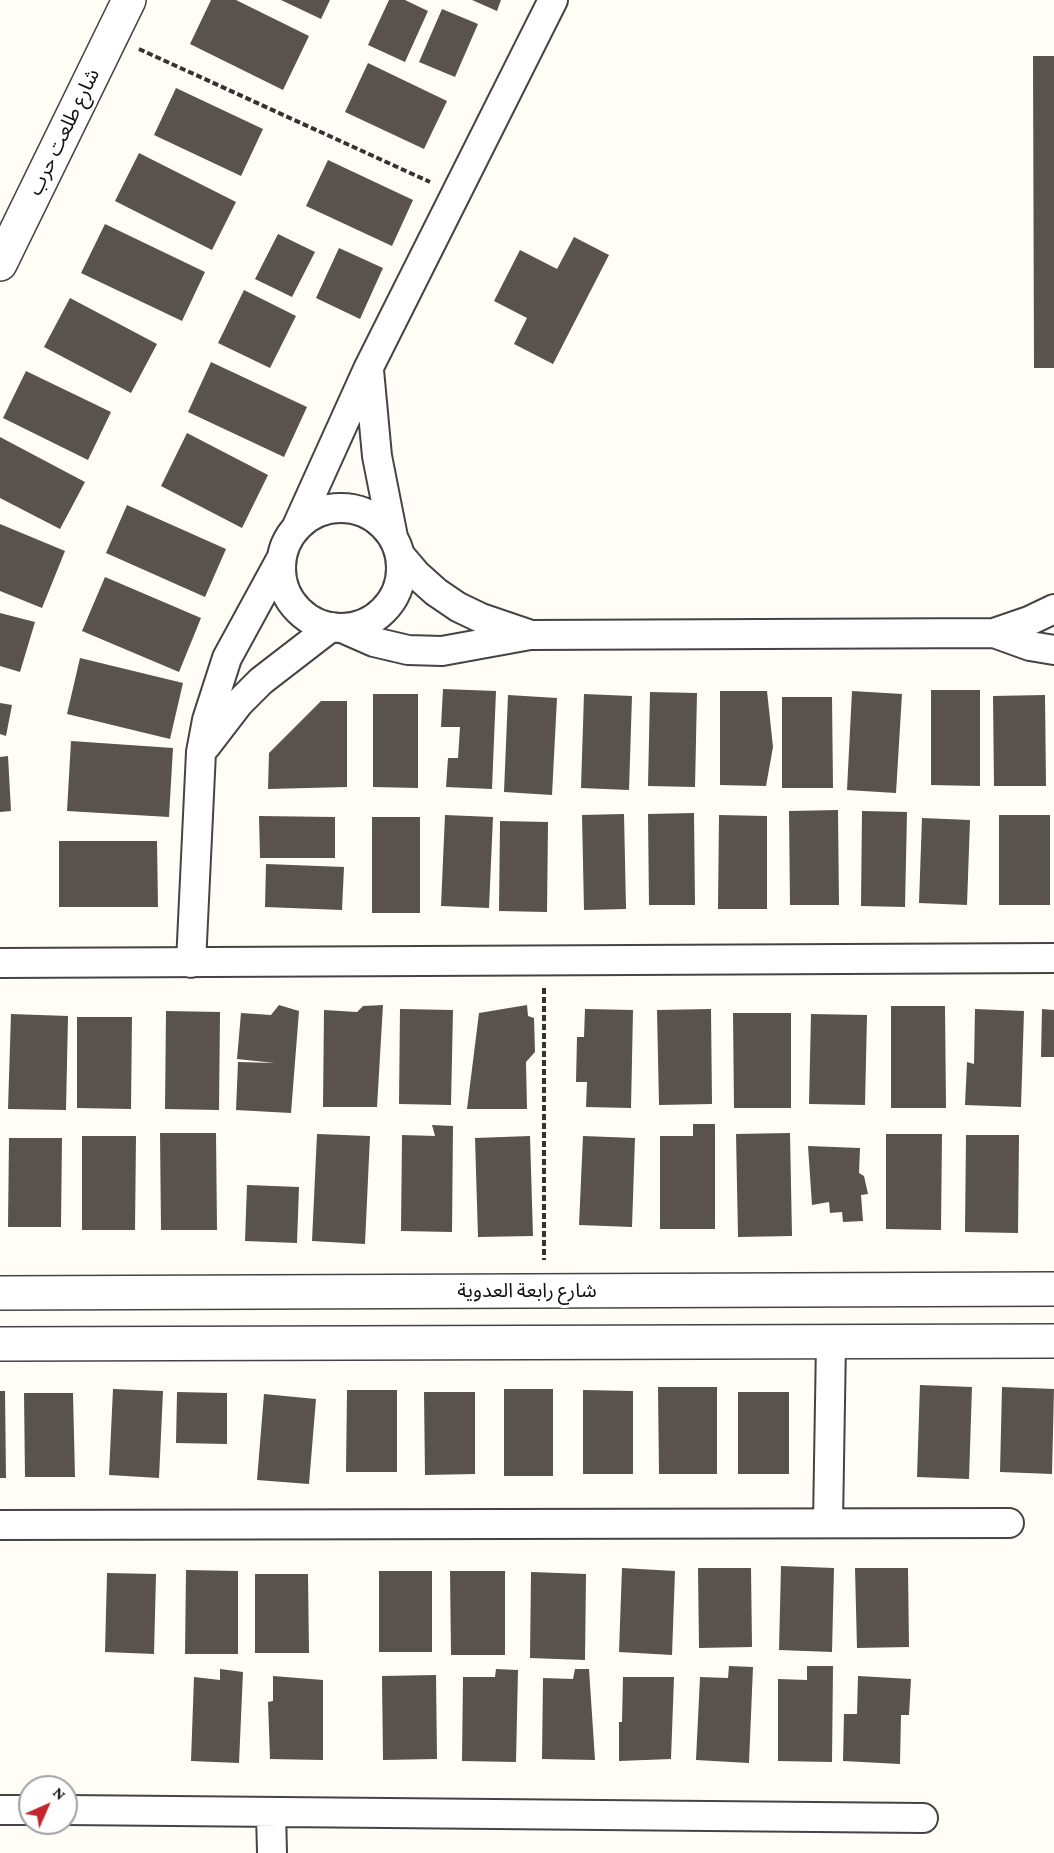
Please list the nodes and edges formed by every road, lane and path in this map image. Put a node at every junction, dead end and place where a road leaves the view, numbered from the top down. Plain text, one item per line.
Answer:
1 (129, 0) edge
2 (553, 0) edge
3 (112, 36) junction
4 (456, 194) junction
5 (0, 264) edge
6 (369, 369) junction
7 (297, 526) junction
8 (397, 546) junction
9 (281, 559) junction
10 (1054, 609) edge
11 (336, 628) junction
12 (994, 633) junction
13 (530, 635) junction
14 (1054, 650) edge
15 (201, 752) junction
16 (1054, 958) edge
17 (544, 960) junction
18 (0, 963) edge
19 (191, 963) junction
20 (1054, 1289) edge
21 (544, 1291) junction
22 (0, 1293) edge
23 (1054, 1341) edge
24 (831, 1342) junction
25 (0, 1344) edge
26 (828, 1523) junction
27 (1009, 1523) dead end
28 (0, 1525) edge
29 (0, 1810) edge
30 (18, 1810) edge
31 (78, 1810) edge
32 (272, 1812) junction
33 (923, 1818) dead end
34 (272, 1853) edge

1 - 3 street, شارع طلعت حرب
2 - 4 street
3 - 4 path
3 - 5 street, شارع طلعت حرب
4 - 6 street
6 - 7 street
6 - 8 street
7 - 8 street
7 - 9 street
8 - 11 street
8 - 13 street
9 - 11 street
9 - 15 street
10 - 12 street
11 - 13 street
11 - 15 street
12 - 13 street
12 - 14 street
15 - 19 street
16 - 17 street
17 - 19 street
17 - 21 path
18 - 19 street
20 - 21 street, شارع رابعة العدوية
21 - 22 street, شارع رابعة العدوية
23 - 24 street
24 - 25 street
24 - 26 street
26 - 27 street
26 - 28 street
29 - 30 street
31 - 32 street
32 - 33 street
32 - 34 street

